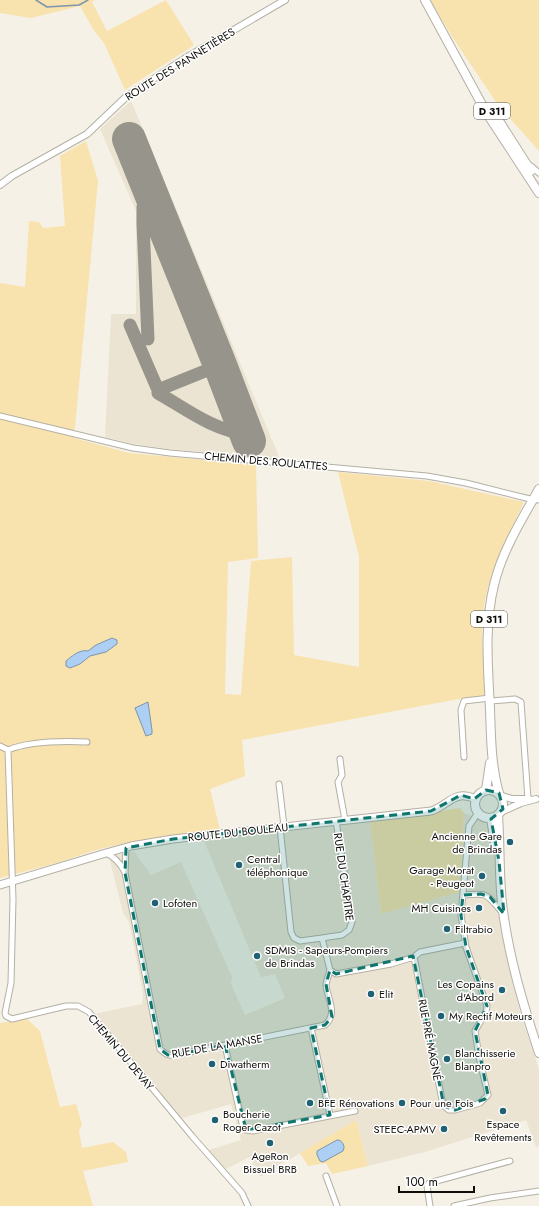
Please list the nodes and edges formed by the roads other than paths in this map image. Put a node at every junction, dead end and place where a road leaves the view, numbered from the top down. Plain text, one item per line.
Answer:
1 (285, 0) edge
2 (425, 0) edge
3 (464, 70) junction
4 (520, 153) junction
5 (539, 173) edge
6 (0, 185) edge
7 (539, 190) edge
8 (0, 416) edge
9 (539, 489) edge
10 (536, 500) edge
11 (490, 700) junction
12 (87, 742) dead end
13 (0, 746) edge
14 (492, 748) junction
15 (8, 750) junction
16 (464, 757) dead end
17 (340, 759) dead end
18 (279, 784) dead end
19 (486, 790) junction
20 (500, 795) junction
21 (538, 798) edge
22 (476, 799) junction
23 (528, 799) junction
24 (478, 812) junction
25 (496, 815) junction
26 (345, 820) junction
27 (336, 821) junction
28 (282, 827) junction
29 (126, 848) junction
30 (106, 853) junction
31 (125, 872) junction
32 (12, 882) junction
33 (0, 885) edge
34 (463, 895) junction
35 (504, 914) junction
36 (322, 938) junction
37 (465, 943) junction
38 (414, 957) junction
39 (330, 970) junction
40 (311, 1028) junction
41 (225, 1045) junction
42 (539, 1053) edge
43 (355, 1110) dead end
44 (330, 1115) junction
45 (510, 1161) dead end
46 (326, 1176) dead end
47 (539, 1191) edge
48 (248, 1206) edge
49 (337, 1206) edge
50 (430, 1206) edge
51 (454, 1206) edge

1 - 6 street, ROUTE DES PANNETIÈRES
2 - 3 main road, D 311
3 - 4 main road, D 311
3 - 7 main road, D 311
4 - 5 street
4 - 7 main road, D 311
8 - 10 street, CHEMIN DES ROULATTES
9 - 10 main road, D 311
10 - 11 main road, D 311
11 - 14 main road, D 311
11 - 16 street
11 - 23 street
12 - 15 street
13 - 15 street
14 - 19 main road, D 311
14 - 20 main road, D 311
15 - 32 street
17 - 26 street
18 - 28 street
19 - 20 main road
19 - 22 main road
20 - 23 street
20 - 25 main road
21 - 23 street
21 - 25 street
22 - 24 main road
22 - 26 main road, ROUTE DU BOULEAU
24 - 25 main road
24 - 34 street, RUE PRÉ MAGNÉ
25 - 35 main road
26 - 27 main road, ROUTE DU BOULEAU
27 - 28 main road, ROUTE DU BOULEAU
27 - 36 street, RUE DU CHAPITRE
28 - 29 main road, ROUTE DU BOULEAU
28 - 36 street, RUE DU CHAPITRE
29 - 30 main road, ROUTE DU BOULEAU
29 - 31 street
30 - 31 street
30 - 32 main road, ROUTE DU BOULEAU
31 - 41 street, RUE DE LA MANSE
32 - 33 main road, ROUTE DU BOULEAU
32 - 48 street, CHEMIN DU DEVAY
34 - 35 street
34 - 37 street, RUE PRÉ MAGNÉ
35 - 42 main road
36 - 39 street
37 - 38 street
37 - 38 street, RUE PRÉ MAGNÉ
38 - 39 street
39 - 40 street, RUE DE LA MANSE
40 - 41 street, RUE DE LA MANSE
40 - 44 street
41 - 44 street
43 - 44 street
45 - 50 street
46 - 49 street
47 - 51 street

